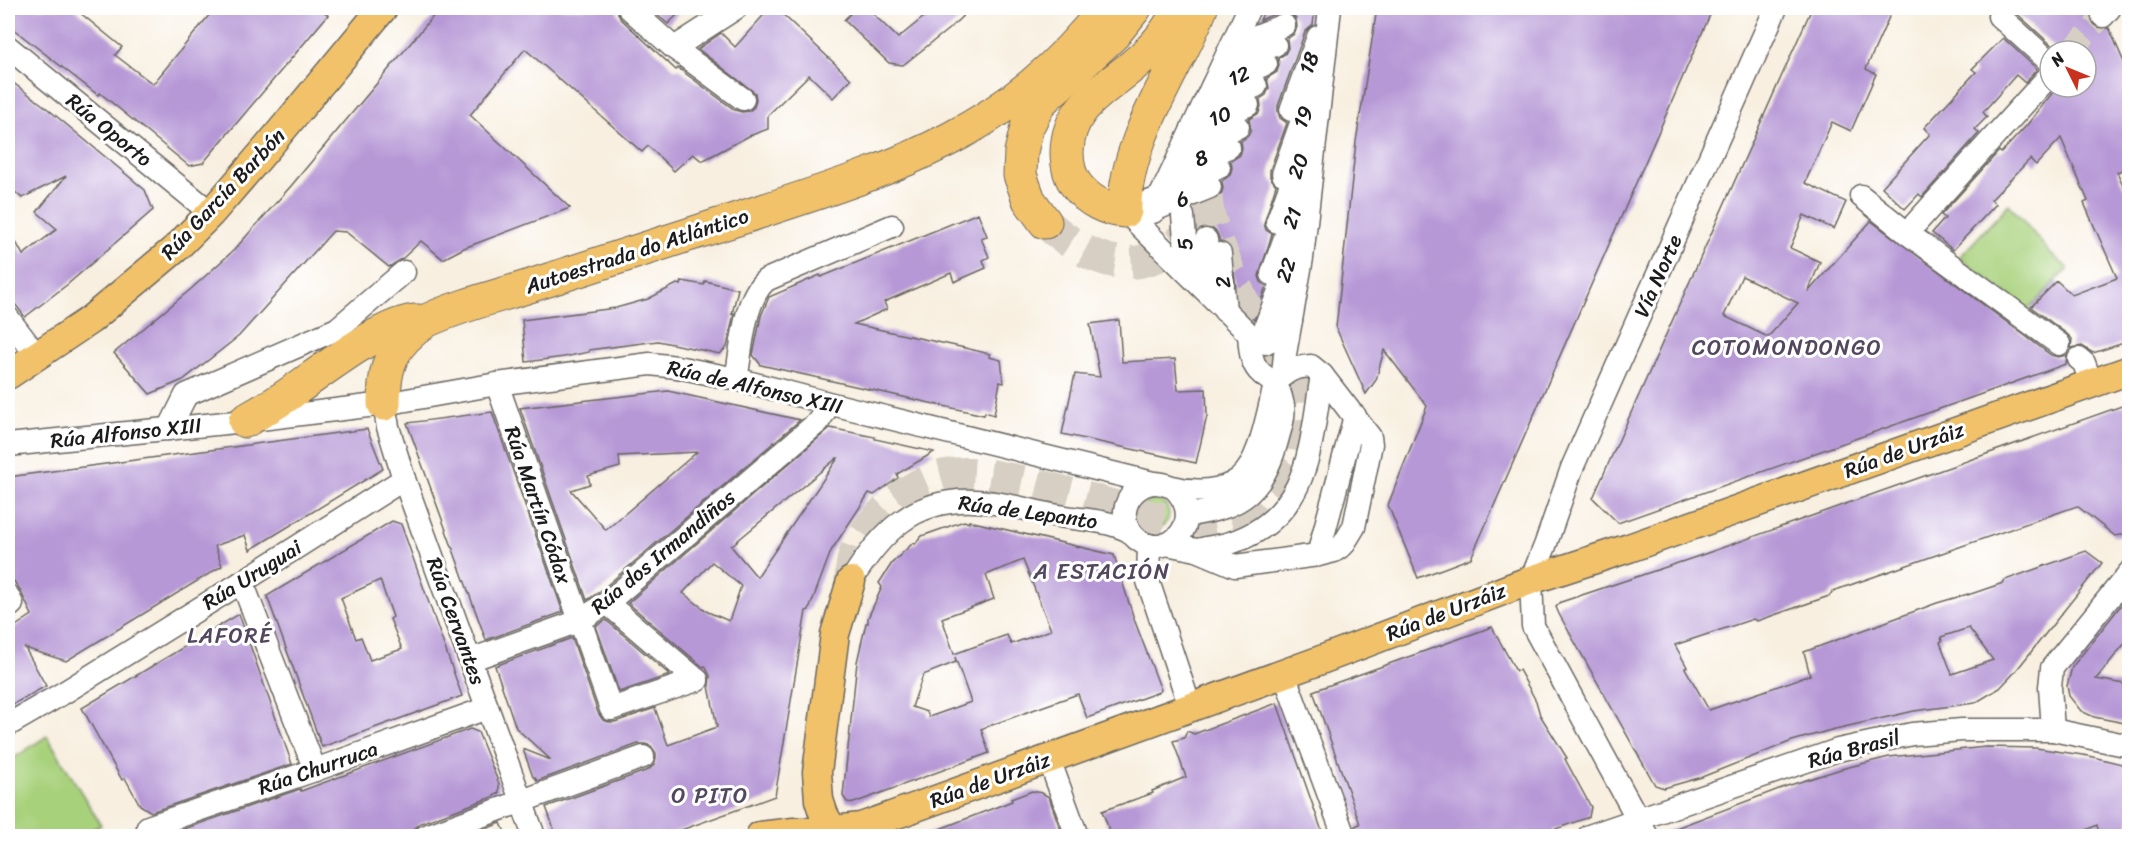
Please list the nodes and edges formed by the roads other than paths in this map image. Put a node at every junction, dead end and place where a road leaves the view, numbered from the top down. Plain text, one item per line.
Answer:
1 (383, 8) edge
2 (629, 8) edge
3 (736, 8) edge
4 (1105, 8) edge
5 (1135, 8) edge
6 (1179, 8) edge
7 (1201, 8) edge
8 (1329, 8) edge
9 (1773, 9) edge
10 (1999, 16) dead end
11 (1243, 20) edge
12 (1278, 35) edge
13 (8, 47) edge
14 (674, 48) junction
15 (2038, 51) edge
16 (1324, 60) junction
17 (1216, 77) junction
18 (2038, 88) edge
19 (1252, 95) dead end
20 (742, 99) dead end
21 (1318, 110) junction
22 (1197, 118) junction
23 (1288, 118) dead end
24 (1233, 137) dead end
25 (1177, 160) junction
26 (1312, 163) junction
27 (1283, 174) dead end
28 (1215, 177) dead end
29 (1861, 196) dead end
30 (1149, 208) junction
31 (211, 213) junction
32 (1307, 216) junction
33 (1045, 222) tunnel mouth
34 (1277, 222) dead end
35 (892, 226) dead end
36 (1907, 233) junction
37 (1208, 241) junction
38 (404, 272) dead end
39 (1272, 274) dead end
40 (1225, 307) junction
41 (8, 318) edge
42 (431, 319) junction
43 (1292, 319) junction
44 (2059, 345) dead end
45 (37, 356) junction
46 (2130, 370) edge
47 (8, 375) edge
48 (1322, 375) junction
49 (1280, 378) junction
50 (736, 379) junction
51 (497, 384) junction
52 (824, 402) junction
53 (384, 404) junction
54 (245, 421) junction
55 (169, 429) junction
56 (8, 445) edge
57 (404, 479) junction
58 (1163, 485) junction
59 (1188, 515) junction
60 (1130, 531) junction
61 (1158, 544) junction
62 (1197, 550) junction
63 (2130, 572) edge
64 (1531, 580) junction
65 (851, 581) joint
66 (242, 582) junction
67 (607, 603) junction
68 (579, 621) junction
69 (470, 660) junction
70 (1284, 674) junction
71 (1190, 706) junction
72 (487, 708) junction
73 (8, 725) edge
74 (2053, 730) junction
75 (2130, 746) edge
76 (643, 757) dead end
77 (1049, 759) junction
78 (315, 770) junction
79 (520, 801) junction
80 (148, 827) dead end
81 (1642, 828) edge
82 (834, 834) edge
83 (426, 837) edge
84 (534, 837) edge
85 (760, 837) edge
86 (1077, 837) edge
87 (1344, 837) edge
88 (1589, 837) edge

1 - 31 main road, Rúa García Barbón
2 - 14 street
3 - 14 street
4 - 42 highway, Autoestrada do Atlántico
5 - 33 highway
6 - 30 highway
7 - 30 highway
8 - 16 street
8 - 23 street, 18
9 - 64 street, Vía Norte
10 - 15 street
11 - 12 street
11 - 17 street
12 - 17 street, 12
13 - 31 street, Rúa Oporto
14 - 20 street
16 - 21 street
16 - 27 street, 19
17 - 22 street
18 - 36 street
19 - 22 street
21 - 26 street
21 - 34 street, 20
22 - 25 street
24 - 25 street, 8
25 - 30 street
26 - 32 street
26 - 39 street, 21
28 - 30 street, 6
29 - 36 street
30 - 40 street
31 - 45 main road, Rúa García Barbón
32 - 40 street, 22
32 - 43 street, Rúa de Alfonso XIII
35 - 50 street
36 - 44 street
37 - 40 street, 5
37 - 40 street
37 - 40 street
38 - 55 street
40 - 43 street
40 - 49 street
41 - 45 street
42 - 53 highway
42 - 54 highway
43 - 49 street, Rúa de Alfonso XIII
45 - 47 main road, Rúa García Barbón
46 - 64 main road, Rúa de Urzáiz
48 - 49 street
48 - 62 street
48 - 62 street
49 - 58 street, Rúa de Alfonso XIII
49 - 59 street
50 - 51 street, Rúa de Alfonso XIII
50 - 52 street, Rúa de Alfonso XIII
51 - 53 street, Rúa de Alfonso XIII
51 - 68 street, Rúa Martín Códax
52 - 58 street, Rúa de Alfonso XIII
52 - 67 street, Rúa dos Irmandiños
53 - 54 street, Rúa de Alfonso XIII
53 - 57 street, Rúa Cervantes
54 - 55 street, Rúa Alfonso XIII
55 - 56 street, Rúa Alfonso XIII
57 - 66 street, Rúa Uruguai
57 - 69 street, Rúa Cervantes
58 - 59 street
58 - 60 street
59 - 61 street
60 - 61 street
60 - 65 street, Rúa de Lepanto
61 - 62 street
61 - 71 street
63 - 74 street
64 - 70 main road, Rúa de Urzáiz
64 - 81 street
65 - 82 main road
66 - 73 street, Rúa Uruguai
66 - 78 street
67 - 68 street, Rúa dos Irmandiños
67 - 68 street, Rúa Martín Códax
68 - 69 street, Rúa dos Irmandiños
69 - 72 street, Rúa Cervantes
70 - 71 main road, Rúa de Urzáiz
70 - 87 street
71 - 77 main road, Rúa de Urzáiz
72 - 78 street, Rúa Churruca
72 - 79 street, Rúa Cervantes
74 - 75 street, Rúa Brasil
74 - 81 street, Rúa Brasil
76 - 79 street
77 - 82 main road, Rúa de Urzáiz
77 - 86 street
78 - 80 street, Rúa Churruca
79 - 83 street
79 - 84 street, Rúa Cervantes
81 - 88 street, Rúa Brasil
82 - 85 main road, Rúa de Urzáiz

